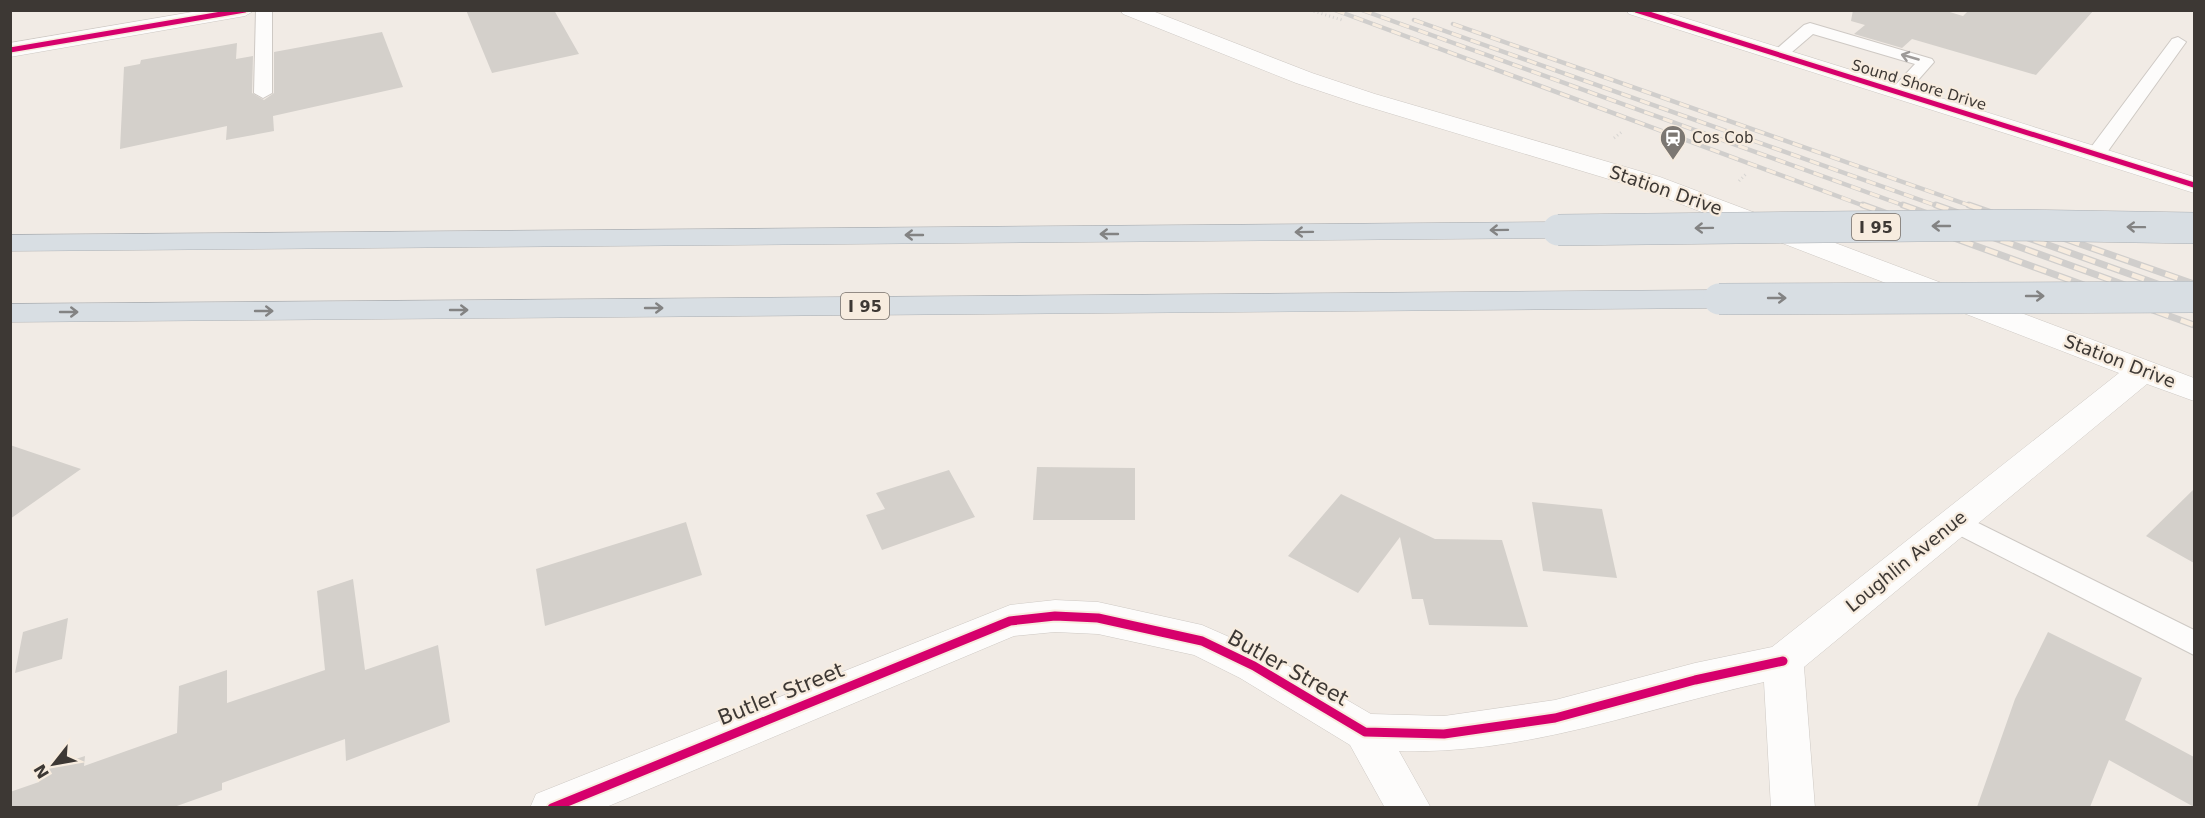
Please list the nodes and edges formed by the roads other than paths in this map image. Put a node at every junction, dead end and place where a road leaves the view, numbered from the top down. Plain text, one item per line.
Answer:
1 (245, 10) edge
2 (264, 10) edge
3 (1130, 10) edge
4 (1636, 10) edge
5 (2178, 42) dead end
6 (10, 50) edge
7 (1779, 55) junction
8 (1898, 92) junction
9 (263, 93) dead end
10 (2096, 154) junction
11 (2194, 185) edge
12 (2194, 228) edge
13 (10, 243) edge
14 (2194, 297) edge
15 (10, 313) edge
16 (2144, 370) junction
17 (2194, 390) edge
18 (1954, 521) junction
19 (2194, 643) edge
20 (1783, 661) junction
21 (1365, 732) junction
22 (552, 807) edge
23 (1409, 807) edge
24 (1793, 807) edge

1 - 6 street
2 - 9 lane
3 - 16 street, Station Drive
4 - 7 street, Sound Shore Drive
5 - 10 lane
7 - 8 street, Sound Shore Drive
8 -> 7 lane
8 - 10 street, Sound Shore Drive
10 - 11 street, Sound Shore Drive
12 -> 13 highway, I 95, bridge
15 -> 14 highway, I 95, bridge
16 - 17 street, Station Drive
16 - 18 street, Loughlin Avenue
18 - 19 lane
18 - 20 street, Loughlin Avenue
20 - 21 street, Butler Street
20 - 24 street
21 - 22 street, Butler Street
21 - 23 street, Butler Street

